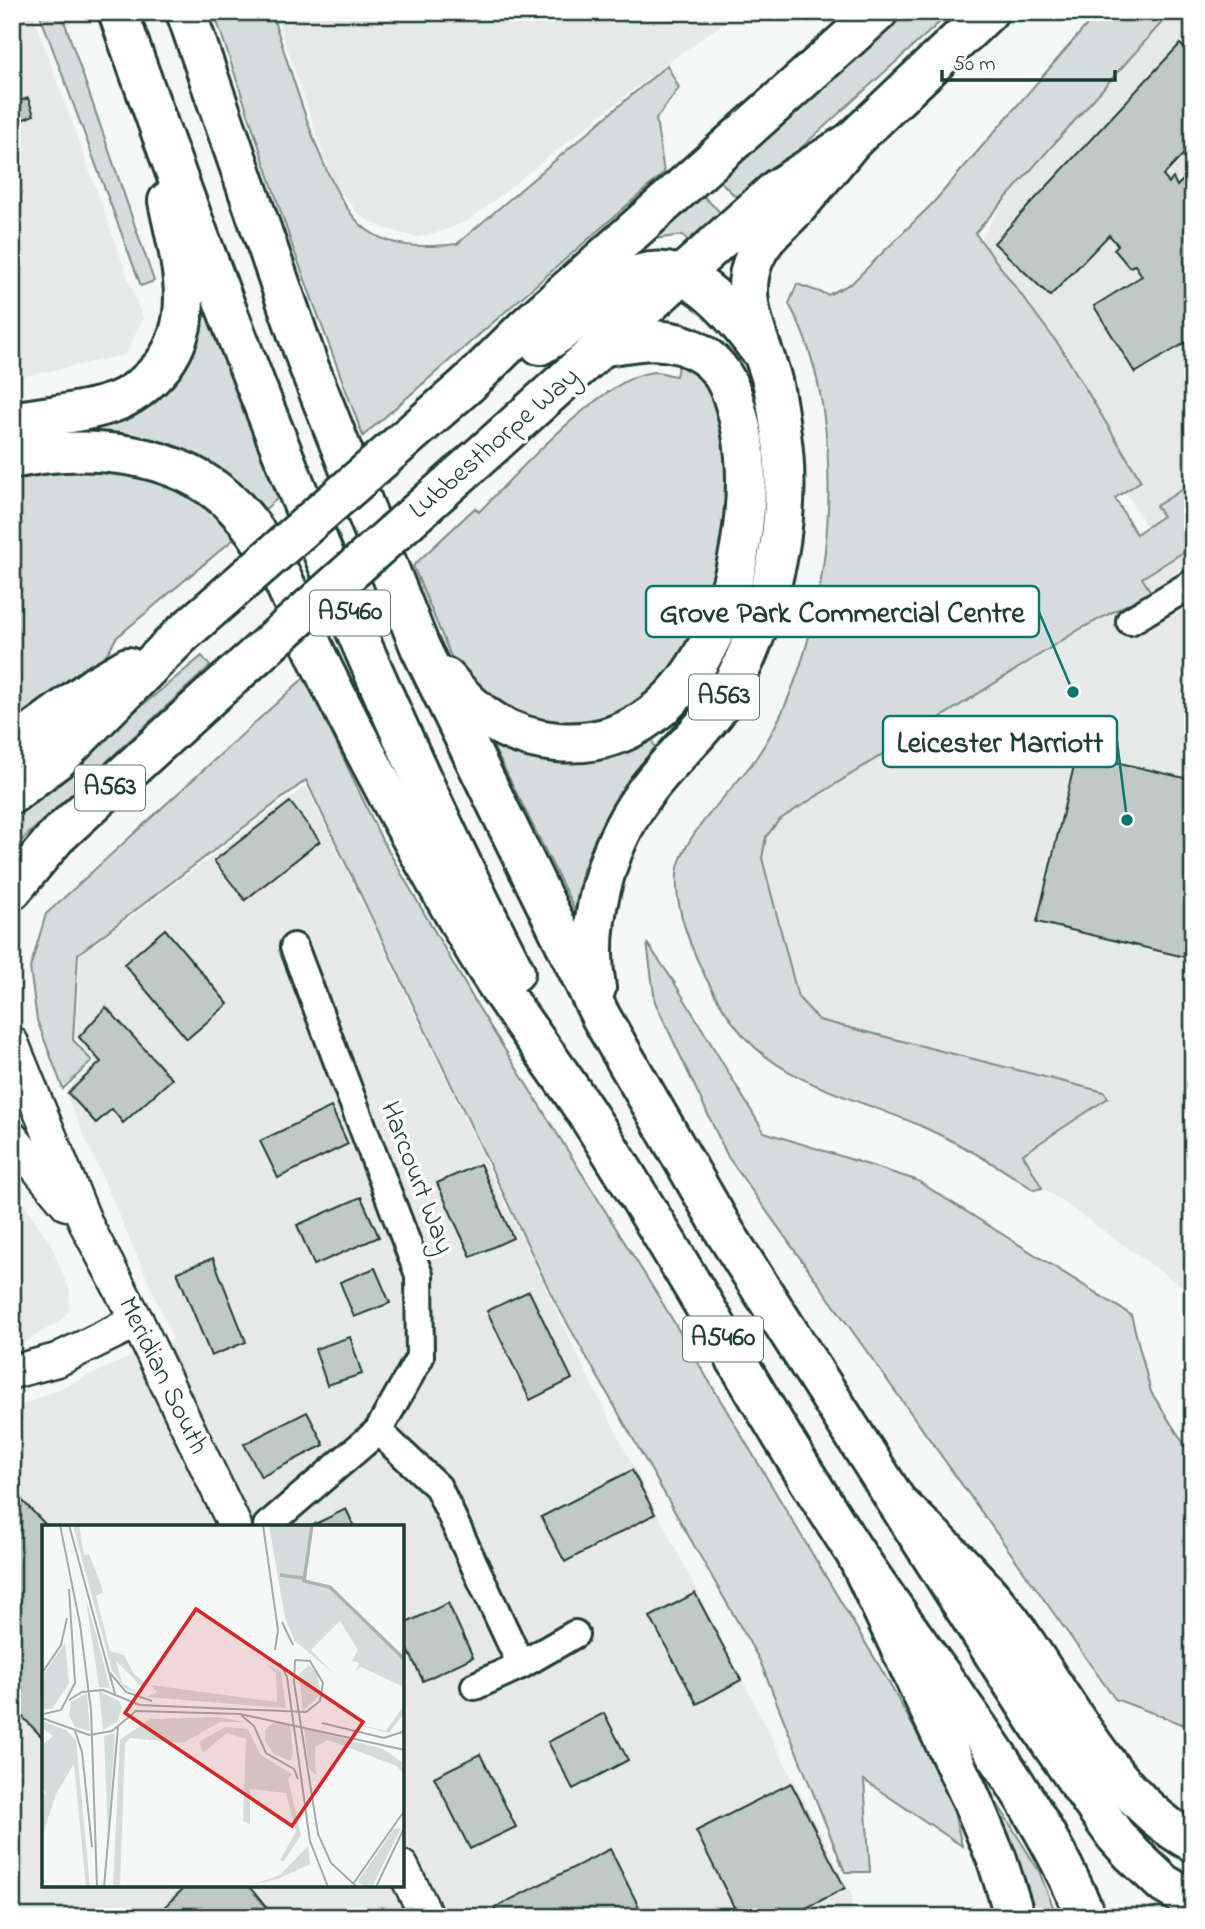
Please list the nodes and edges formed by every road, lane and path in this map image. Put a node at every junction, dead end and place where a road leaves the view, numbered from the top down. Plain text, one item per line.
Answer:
1 (117, 12) edge
2 (186, 12) edge
3 (878, 12) edge
4 (988, 12) edge
5 (145, 90) junction
6 (852, 141) junction
7 (683, 275) junction
8 (606, 346) junction
9 (760, 351) junction
10 (467, 385) junction
11 (12, 422) edge
12 (12, 459) edge
13 (1193, 583) edge
14 (1130, 621) dead end
15 (181, 635) junction
16 (420, 646) junction
17 (12, 747) edge
18 (12, 794) edge
19 (12, 890) edge
20 (294, 947) dead end
21 (601, 1017) junction
22 (12, 1043) edge
23 (592, 1120) junction
24 (12, 1138) edge
25 (87, 1226) junction
26 (137, 1321) junction
27 (12, 1372) edge
28 (378, 1431) junction
29 (897, 1503) junction
30 (234, 1525) edge
31 (269, 1525) edge
32 (857, 1556) junction
33 (575, 1634) dead end
34 (521, 1665) junction
35 (475, 1686) dead end
36 (1193, 1842) edge
37 (404, 1871) edge
38 (1193, 1901) edge
39 (427, 1917) edge
40 (1015, 1917) edge
41 (1086, 1917) edge

1 - 5 highway, A5460
2 - 16 highway, A5460
3 - 10 highway, A563
4 - 6 highway, Lubbesthorpe Way / A563
5 - 11 highway
5 - 23 highway, A5460
6 - 7 highway, Lubbesthorpe Way / A563
6 - 9 highway, A563
7 - 8 highway, Lubbesthorpe Way / A563
7 - 9 highway, A563
7 - 10 highway, A563
8 - 16 highway
8 - 19 highway, Lubbesthorpe Way / A563, bridge
9 - 21 highway, A563
10 - 15 highway, A563, bridge
12 - 23 highway
13 - 14 street
15 - 17 highway
15 - 18 highway, A563
16 - 21 highway, A5460
20 - 28 street, Harcourt Way
21 - 29 highway, A5460
22 - 25 street, Meridian South
23 - 32 highway, A5460
24 - 25 street, Meridian South
25 - 26 street, Meridian South
26 - 27 street
26 - 30 street, Meridian South
28 - 31 street, Harcourt Way
28 - 34 street
29 - 36 highway
29 - 38 highway, A5460
32 - 40 highway
32 - 41 highway, A5460
33 - 34 street
34 - 35 street
37 - 39 street

